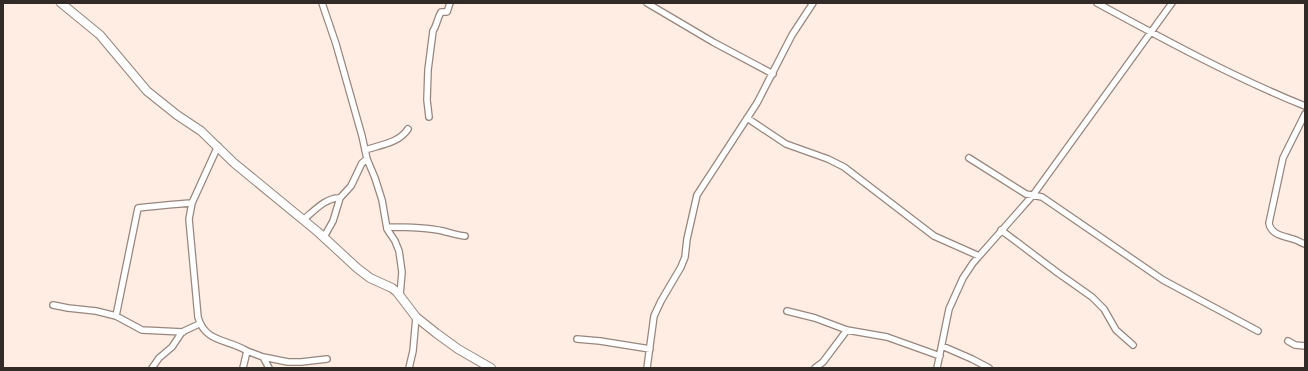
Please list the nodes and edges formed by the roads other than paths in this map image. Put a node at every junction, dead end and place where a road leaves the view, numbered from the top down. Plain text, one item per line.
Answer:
1 (61, 3) edge
2 (322, 3) edge
3 (450, 3) edge
4 (647, 3) edge
5 (813, 3) edge
6 (1097, 3) edge
7 (1172, 3) edge
8 (1150, 32) junction
9 (773, 74) junction
10 (1305, 106) edge
11 (1305, 114) edge
12 (429, 116) dead end
13 (747, 118) junction
14 (408, 129) dead end
15 (218, 146) junction
16 (365, 150) junction
17 (969, 158) dead end
18 (367, 159) junction
19 (1033, 195) junction
20 (340, 198) junction
21 (192, 203) junction
22 (303, 220) junction
23 (387, 227) junction
24 (1001, 230) junction
25 (465, 236) dead end
26 (324, 237) junction
27 (1305, 244) edge
28 (978, 256) junction
29 (400, 295) junction
30 (53, 305) dead end
31 (787, 311) dead end
32 (116, 316) junction
33 (416, 317) junction
34 (199, 324) junction
35 (846, 330) junction
36 (1258, 331) dead end
37 (183, 332) junction
38 (577, 340) dead end
39 (1288, 341) dead end
40 (1132, 345) dead end
41 (942, 346) junction
42 (1305, 346) edge
43 (650, 349) junction
44 (247, 351) junction
45 (940, 356) junction
46 (263, 357) junction
47 (327, 359) dead end
48 (152, 368) edge
49 (243, 368) edge
50 (268, 368) edge
51 (409, 368) edge
52 (491, 368) edge
53 (647, 368) edge
54 (815, 368) edge
55 (937, 368) edge
56 (989, 368) edge

1 - 15 street
2 - 16 street
3 - 12 street
4 - 9 street
5 - 9 street
6 - 8 street
7 - 8 street
8 - 10 street
8 - 19 street
9 - 13 street
11 - 27 street
13 - 28 street
13 - 43 street
14 - 16 street
15 - 21 street
15 - 22 street
16 - 18 street
17 - 19 street
18 - 20 street
18 - 23 street
19 - 24 street
19 - 36 street
20 - 22 street
20 - 26 street
21 - 32 street
21 - 34 street
22 - 26 street
23 - 25 street
23 - 29 street
24 - 28 street
24 - 40 street
26 - 29 street
28 - 41 street
29 - 33 street
30 - 32 street
31 - 35 street
32 - 37 street
33 - 51 street
33 - 52 street
34 - 37 street
34 - 44 street
35 - 45 street
35 - 54 street
37 - 48 street
38 - 43 street
39 - 42 street
41 - 45 street
41 - 56 street
43 - 53 street
44 - 46 street
44 - 49 street
45 - 55 street
46 - 47 street
46 - 50 street

